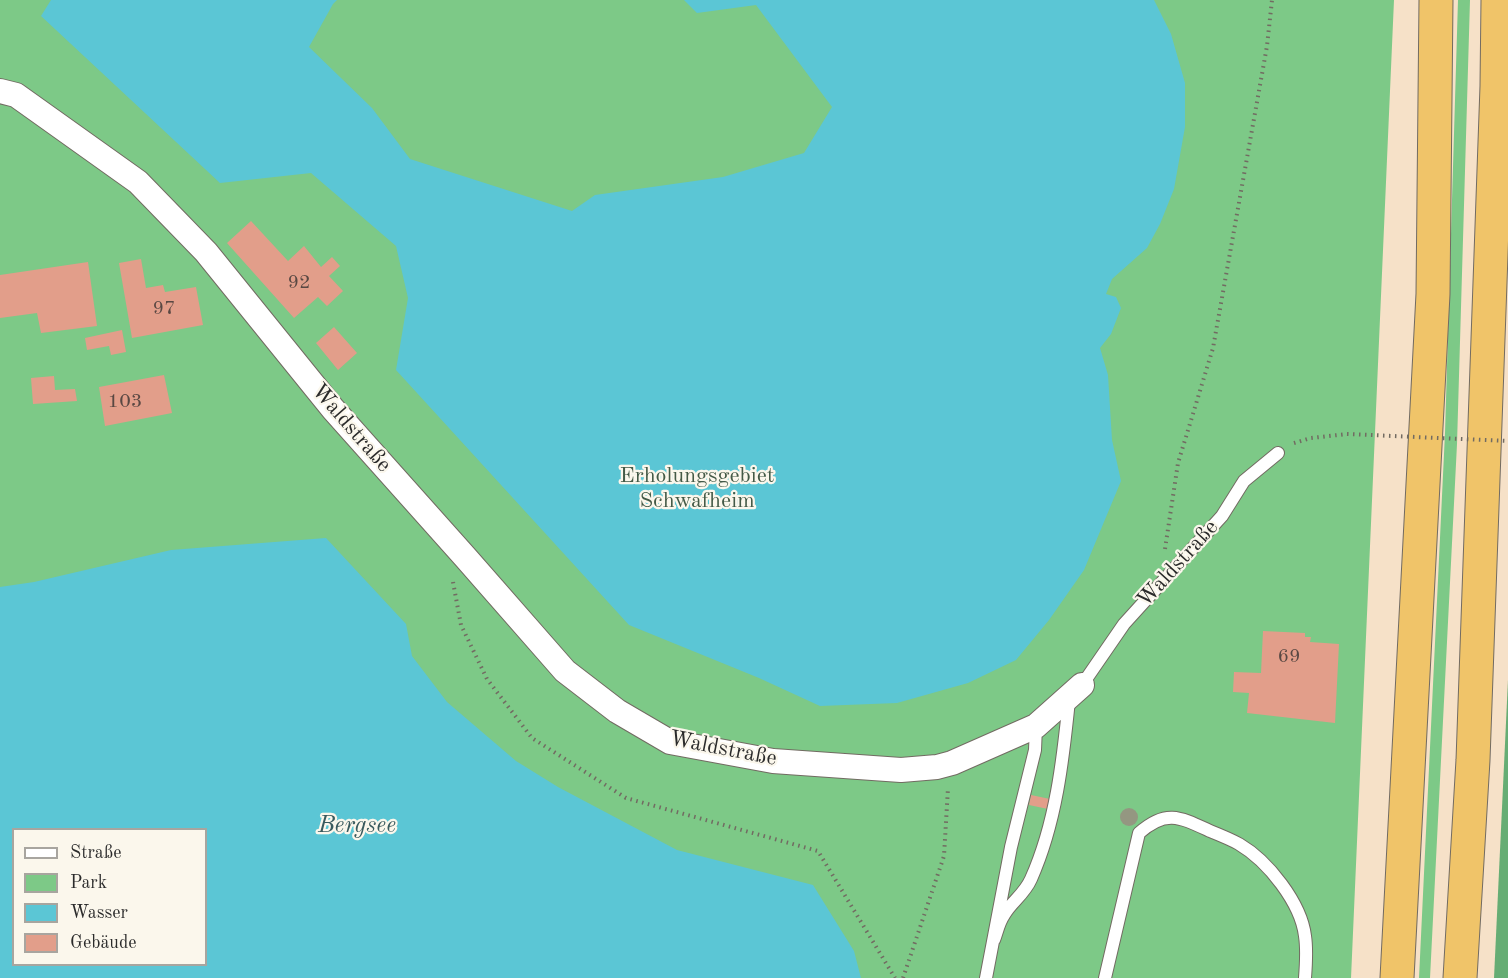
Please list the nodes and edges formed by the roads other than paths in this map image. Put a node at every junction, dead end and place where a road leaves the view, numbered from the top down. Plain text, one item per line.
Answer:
1 (1436, 0) edge
2 (1498, 0) edge
3 (0, 91) edge
4 (1278, 453) road end
5 (1076, 691) junction
6 (1036, 726) junction
7 (994, 940) junction
8 (1108, 977) edge
9 (986, 978) edge
10 (1305, 978) edge
11 (1398, 978) edge
12 (1460, 978) edge

1 - 11 highway
2 - 12 highway
3 - 6 street, Waldstraße
4 - 5 lane, Waldstraße
5 - 6 street, Waldstraße
5 - 7 lane
6 - 7 lane
7 - 9 lane
8 - 10 lane

